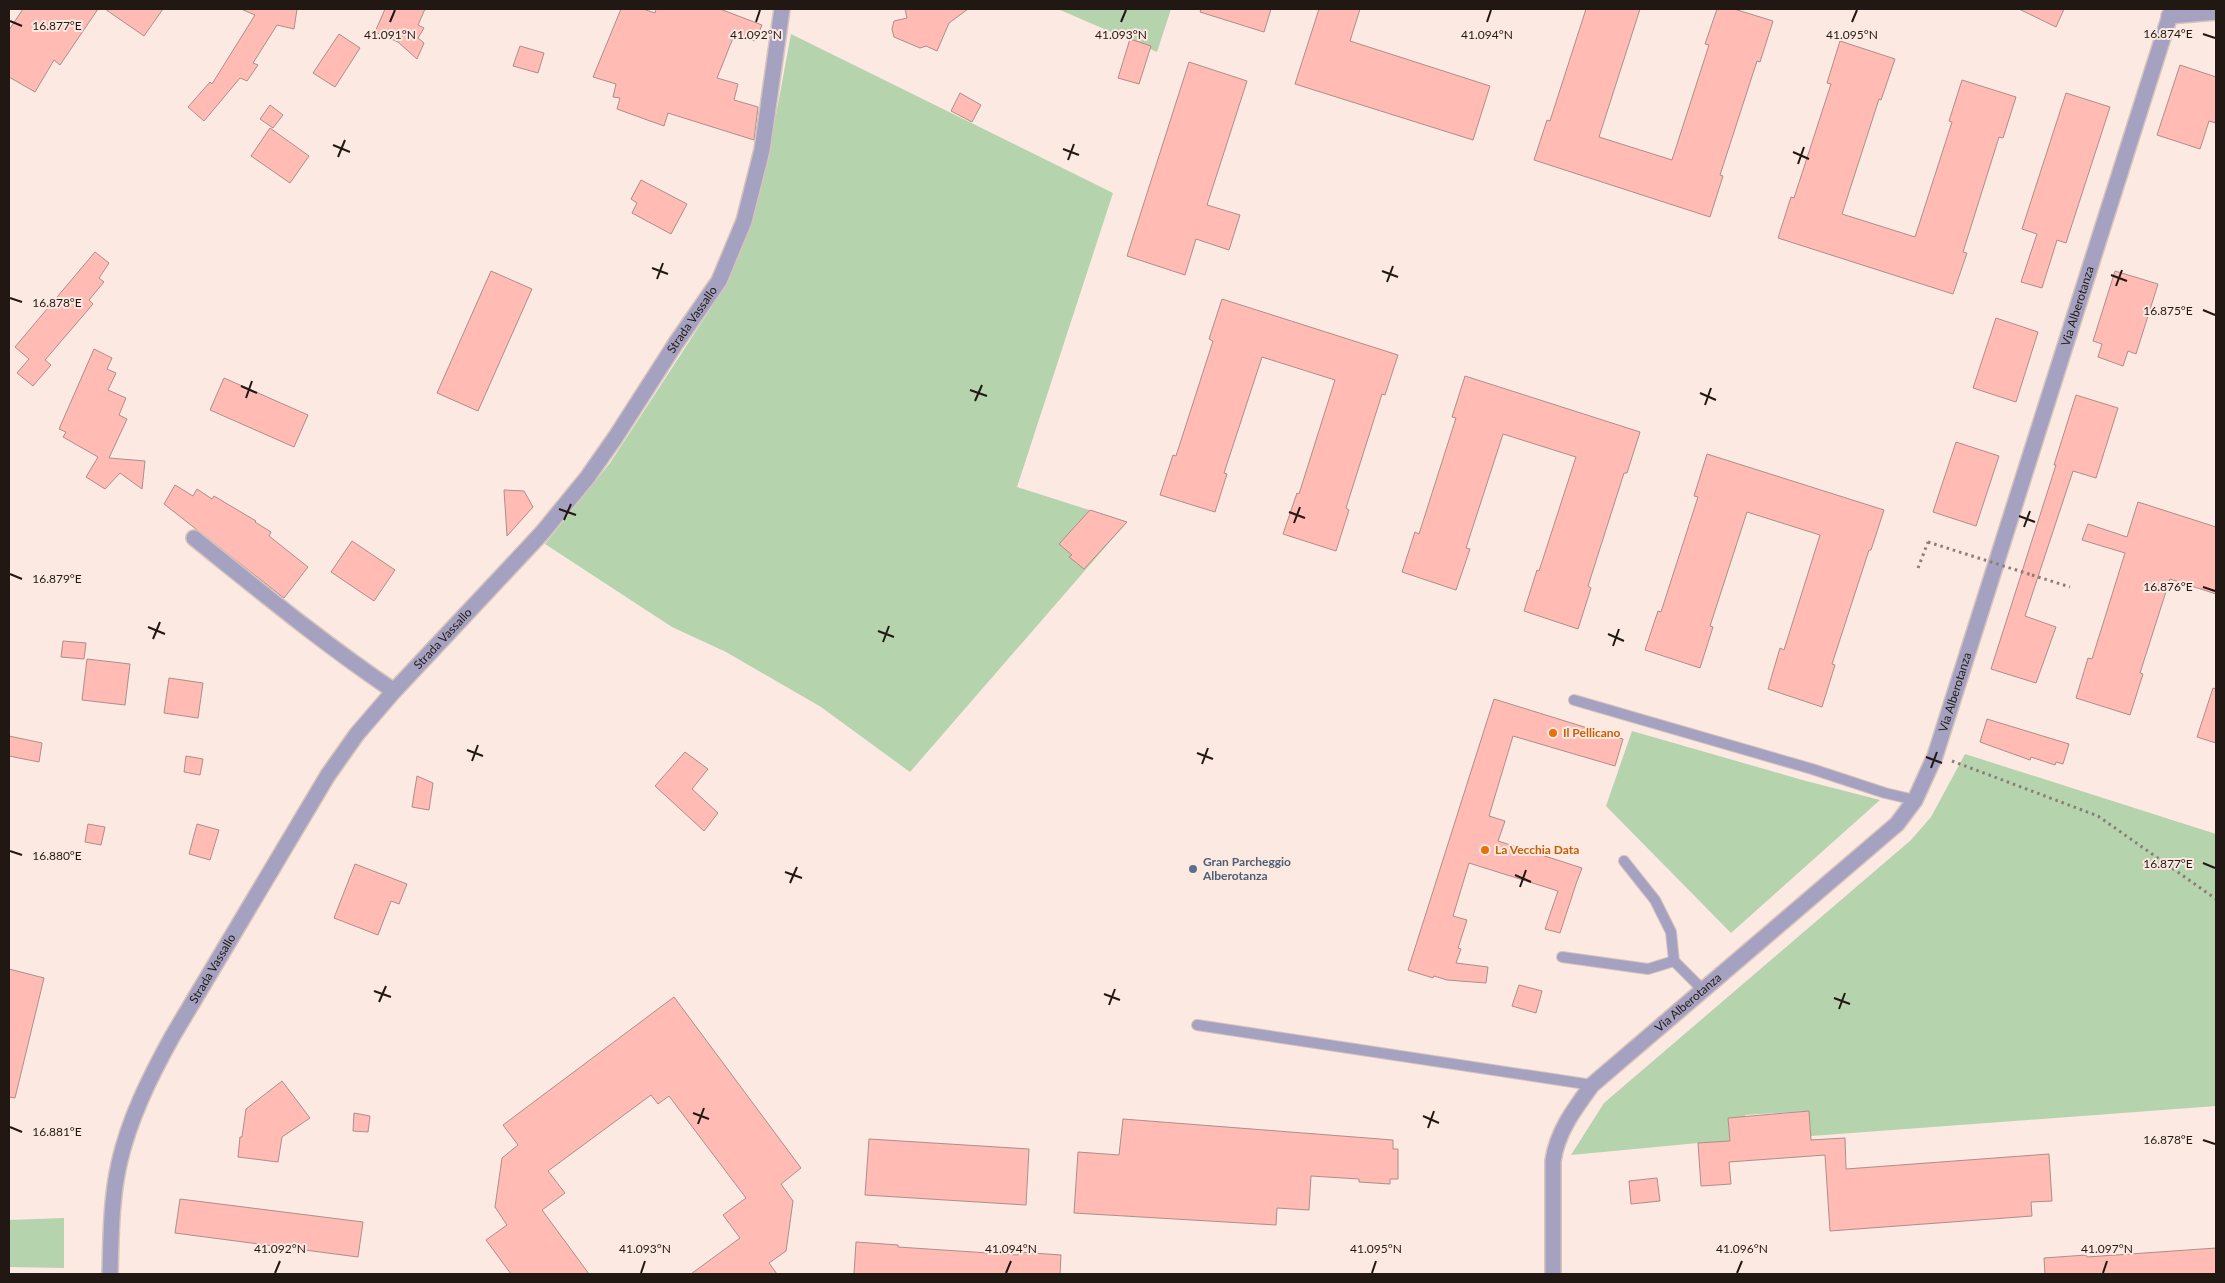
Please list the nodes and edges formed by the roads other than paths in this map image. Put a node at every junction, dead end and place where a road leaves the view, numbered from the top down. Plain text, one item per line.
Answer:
1 (782, 9) edge
2 (2216, 12) edge
3 (2170, 13) edge
4 (194, 538) dead end
5 (394, 690) junction
6 (1574, 700) dead end
7 (1915, 800) junction
8 (1624, 861) dead end
9 (1562, 957) dead end
10 (1674, 962) junction
11 (1703, 990) junction
12 (1197, 1025) dead end
13 (1592, 1085) junction
14 (110, 1274) edge
15 (1553, 1274) edge

1 - 5 street, Strada Vassallo
2 - 3 street
3 - 7 street, Via Alberotanza
4 - 5 street
5 - 14 street, Strada Vassallo
6 - 7 lane
7 - 11 street, Via Alberotanza
8 - 10 lane
9 - 10 lane
10 - 11 lane
11 - 13 street, Via Alberotanza
12 - 13 lane
13 - 15 street, Via Alberotanza

